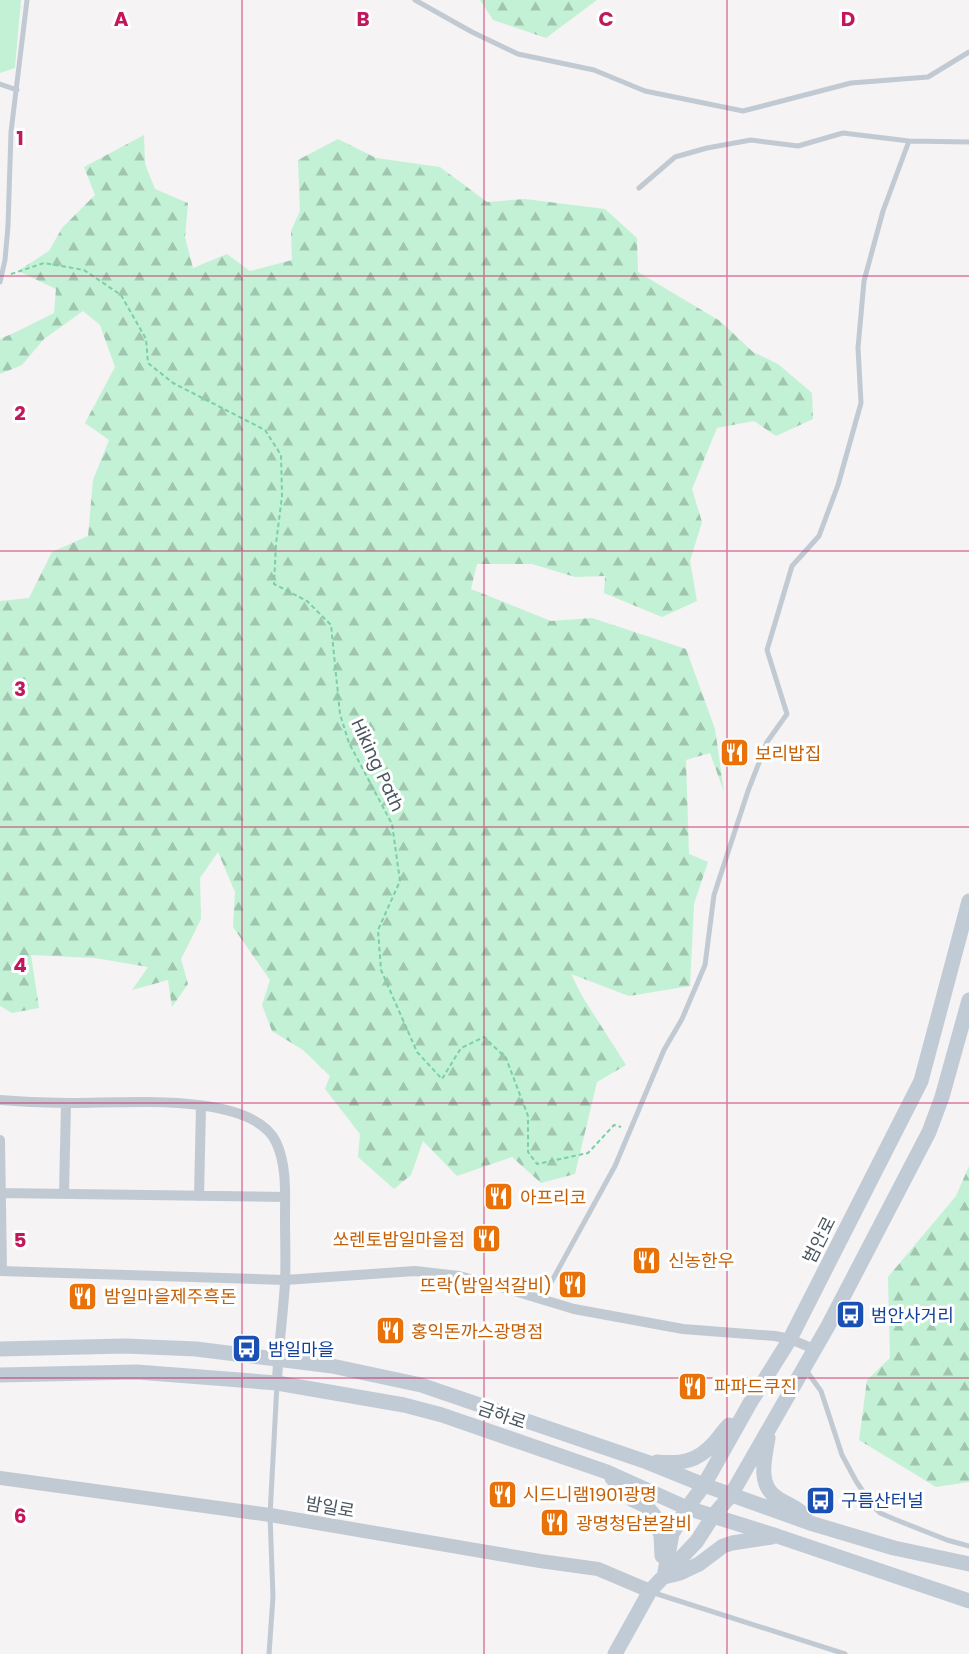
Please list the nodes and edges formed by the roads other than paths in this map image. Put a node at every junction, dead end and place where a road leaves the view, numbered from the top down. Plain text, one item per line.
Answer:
1 (27, 0) edge
2 (414, 0) edge
3 (969, 52) edge
4 (0, 84) edge
5 (17, 90) junction
6 (909, 141) junction
7 (969, 142) edge
8 (639, 188) dead end
9 (0, 279) edge
10 (969, 901) edge
11 (969, 1000) edge
12 (0, 1100) edge
13 (66, 1103) junction
14 (201, 1106) junction
15 (0, 1140) edge
16 (0, 1193) edge
17 (64, 1194) junction
18 (199, 1196) junction
19 (285, 1197) junction
20 (1, 1270) edge
21 (285, 1280) junction
22 (542, 1299) junction
23 (790, 1339) junction
24 (0, 1349) edge
25 (814, 1349) junction
26 (278, 1358) junction
27 (804, 1368) junction
28 (0, 1375) edge
29 (277, 1383) junction
30 (750, 1403) junction
31 (770, 1428) junction
32 (647, 1462) junction
33 (607, 1472) junction
34 (0, 1478) edge
35 (704, 1485) junction
36 (731, 1494) junction
37 (687, 1508) junction
38 (270, 1515) junction
39 (713, 1516) junction
40 (810, 1523) junction
41 (777, 1536) junction
42 (969, 1546) edge
43 (969, 1564) edge
44 (664, 1577) junction
45 (650, 1591) junction
46 (969, 1601) edge
47 (269, 1654) edge
48 (615, 1654) edge
49 (845, 1654) edge

1 - 5 lane
2 - 3 lane
4 - 5 lane
5 - 9 lane
6 - 7 lane
6 - 8 lane
6 - 22 lane
10 - 23 main road, 범안로
11 - 25 main road
12 - 13 street
13 - 14 street
13 - 17 street
14 - 18 street
14 - 19 street
15 - 16 street
16 - 17 street
16 - 20 street
17 - 18 street
18 - 19 street
19 - 21 street
20 - 21 street
21 - 22 street
21 - 26 street
22 - 23 street
23 - 25 street
23 - 30 main road, 범안로
24 - 26 main road, 금하로
25 - 27 main road
26 - 29 street
26 - 32 main road, 금하로
27 - 31 main road
27 - 42 lane
28 - 29 main road, 금하로
29 - 33 main road, 금하로
29 - 38 lane
30 - 32 main road
30 - 35 main road, 범안로
31 - 36 main road
31 - 40 main road
32 - 35 main road, 금하로
33 - 37 main road, 금하로
33 - 44 main road
34 - 38 street, 밤일로
35 - 36 main road, 금하로
35 - 37 main road, 범안로
36 - 39 main road
36 - 40 main road, 금하로
37 - 39 main road, 금하로
37 - 44 main road, 범안로
38 - 45 street, 밤일로
38 - 47 lane
39 - 41 main road, 금하로
39 - 44 main road
40 - 43 main road, 금하로
41 - 44 main road
41 - 46 main road, 금하로
44 - 45 main road
45 - 48 main road
45 - 49 lane

